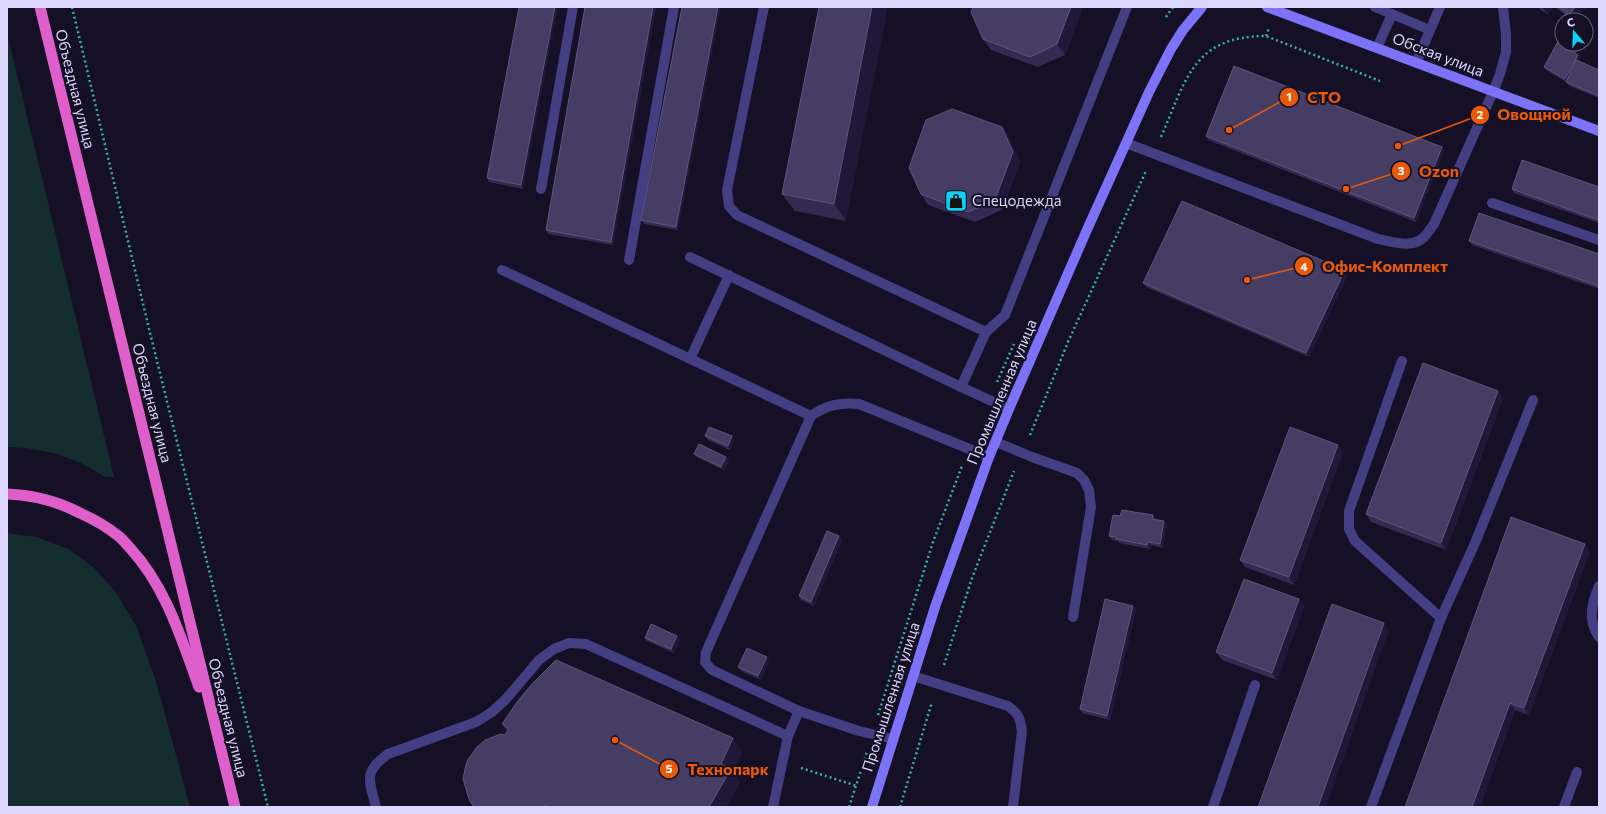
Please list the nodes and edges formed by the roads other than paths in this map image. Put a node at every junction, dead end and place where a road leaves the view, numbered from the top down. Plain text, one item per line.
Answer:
1 (40, 7) edge
2 (573, 7) edge
3 (674, 7) edge
4 (764, 7) edge
5 (1127, 7) edge
6 (1202, 7) edge
7 (1267, 7) edge
8 (1375, 7) edge
9 (1440, 7) edge
10 (1503, 7) edge
11 (1392, 14) junction
12 (1430, 30) junction
13 (1377, 48) junction
14 (1416, 63) junction
15 (1493, 92) junction
16 (1599, 131) edge
17 (1126, 143) junction
18 (541, 189) dead end
19 (1492, 203) dead end
20 (1599, 240) edge
21 (690, 257) dead end
22 (629, 260) dead end
23 (502, 270) dead end
24 (729, 276) junction
25 (986, 332) junction
26 (690, 359) junction
27 (1402, 361) dead end
28 (961, 387) junction
29 (1533, 400) dead end
30 (1009, 409) junction
31 (811, 416) junction
32 (996, 442) junction
33 (989, 457) junction
34 (7, 494) edge
35 (1599, 586) edge
36 (1073, 617) dead end
37 (1441, 618) junction
38 (1599, 637) edge
39 (913, 676) junction
40 (1255, 685) dead end
41 (800, 711) junction
42 (217, 736) junction
43 (788, 736) junction
44 (892, 739) junction
45 (1577, 772) dead end
46 (235, 807) edge
47 (376, 807) edge
48 (773, 807) edge
49 (872, 807) edge
50 (1014, 807) edge
51 (1213, 807) edge
52 (1371, 807) edge
53 (1564, 807) edge

1 - 42 highway, Объездная улица
2 - 18 lane
3 - 22 lane
4 - 25 lane
5 - 25 lane
6 - 17 main road, Промышленная улица
7 - 13 main road, Обская улица
8 - 11 lane
9 - 12 lane
10 - 15 lane
11 - 12 lane
11 - 13 lane
12 - 14 lane
13 - 14 main road, Обская улица
14 - 15 main road, Обская улица
15 - 16 main road, Обская улица
15 - 17 lane
17 - 30 main road, Промышленная улица
19 - 20 lane
21 - 24 lane
23 - 26 lane
24 - 26 lane
24 - 28 lane
25 - 28 lane
26 - 31 lane
27 - 37 lane
28 - 30 lane
29 - 37 lane
30 - 32 main road, Промышленная улица
31 - 33 lane
31 - 41 lane
32 - 33 main road, Промышленная улица
32 - 36 lane
33 - 39 main road, Промышленная улица
34 - 42 highway
35 - 38 lane
37 - 52 lane
39 - 44 main road, Промышленная улица
39 - 50 lane
40 - 51 lane
41 - 43 lane
41 - 44 lane
42 - 46 highway, Объездная улица
43 - 47 lane
43 - 48 lane
44 - 49 main road, Промышленная улица
45 - 53 lane

